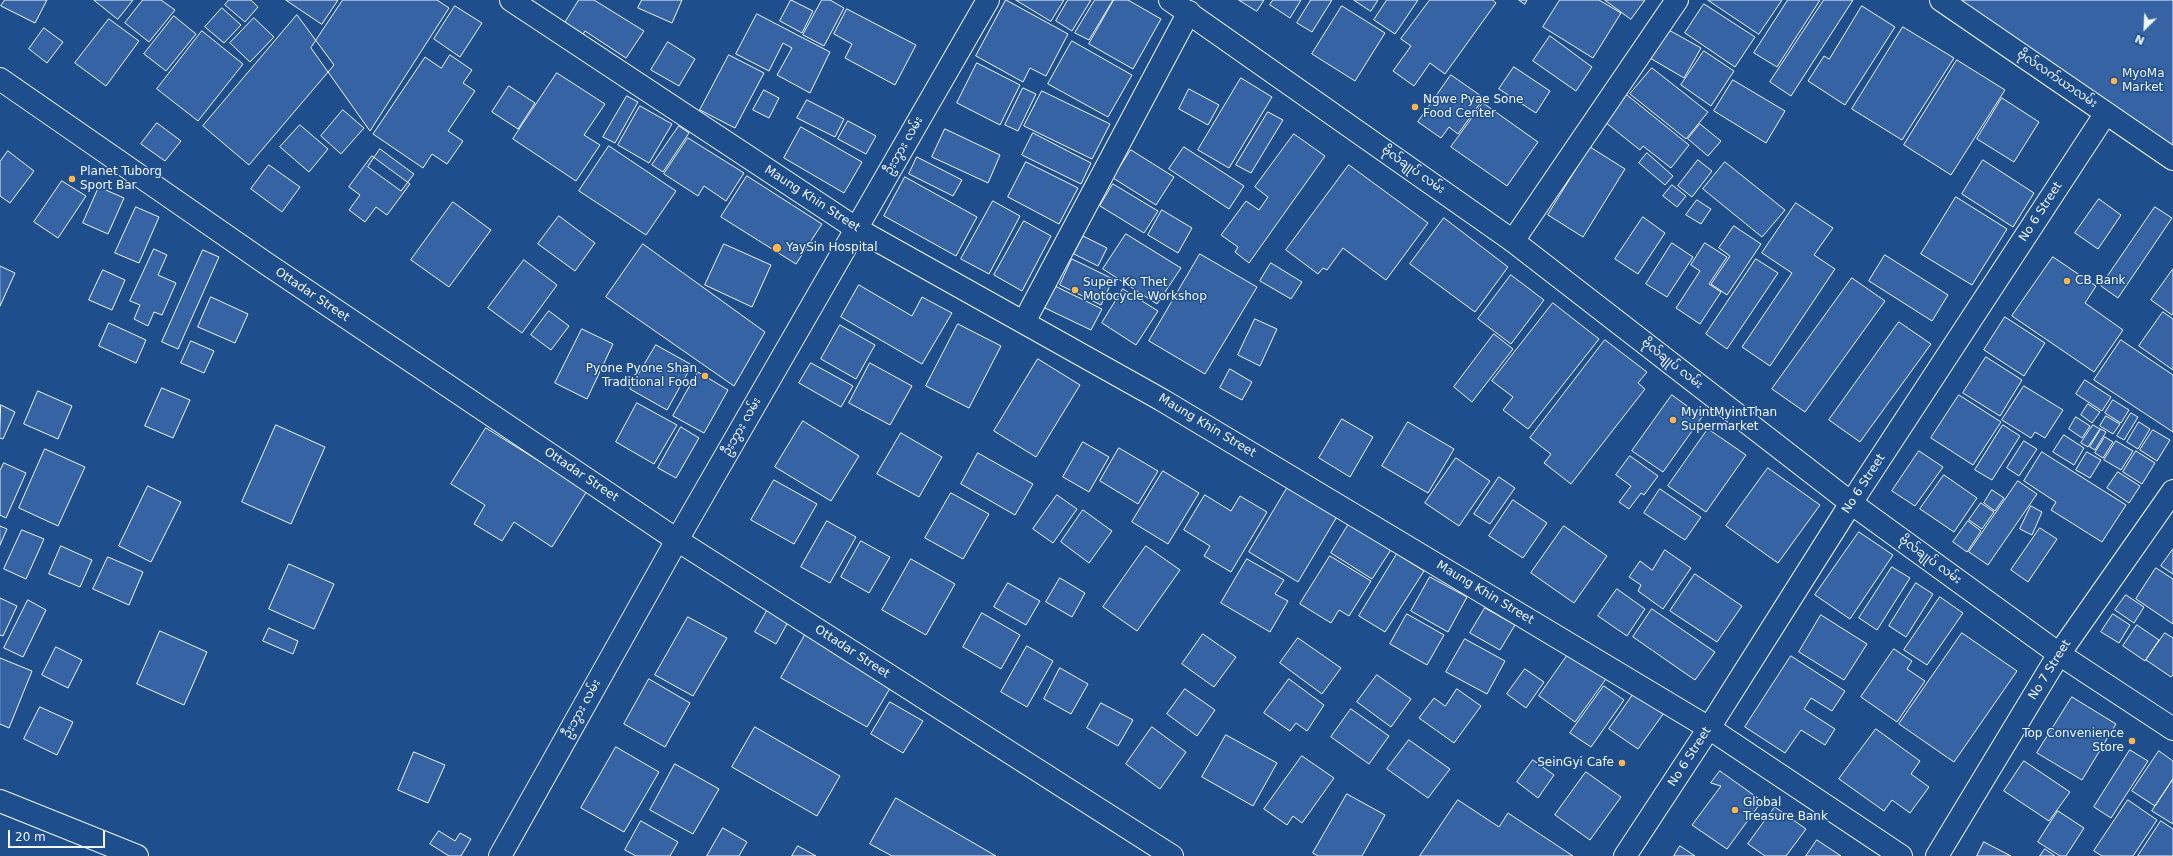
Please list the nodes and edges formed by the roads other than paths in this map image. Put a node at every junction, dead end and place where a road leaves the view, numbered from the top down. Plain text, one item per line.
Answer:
1 (511, 0) edge
2 (988, 0) edge
3 (1170, 0) edge
4 (1677, 0) edge
5 (1941, 0) edge
6 (1189, 12) junction
7 (0, 79) edge
8 (2106, 113) junction
9 (2173, 160) edge
10 (857, 229) junction
11 (1513, 241) junction
12 (1024, 322) junction
13 (2173, 491) edge
14 (1851, 504) junction
15 (677, 540) junction
16 (2059, 654) junction
17 (1709, 728) junction
18 (2173, 729) edge
19 (0, 801) edge
20 (137, 856) edge
21 (500, 856) edge
22 (1172, 856) edge
23 (1625, 856) edge
24 (1901, 856) edge
25 (1937, 856) edge

1 - 10 street, Maung Khin Street
2 - 10 street, ဦးဘွား လမ်း
3 - 6 street, ဗိုလ်ချုပ် လမ်း
4 - 11 street
5 - 8 street, ဗိုလ်လက်ယာလမ်း
6 - 11 street, ဗိုလ်ချုပ် လမ်း
6 - 12 street
7 - 15 street, Ottadar Street
8 - 9 street, ဗိုလ်လက်ယာလမ်း
8 - 14 street, No 6 Street
10 - 12 street, Maung Khin Street
10 - 15 street, ဦးဘွား လမ်း
11 - 14 street, ဗိုလ်ချုပ် လမ်း
12 - 17 street, Maung Khin Street
13 - 16 street, No 7 Street
14 - 16 street, ဗိုလ်ချုပ် လမ်း
14 - 17 street, No 6 Street
15 - 21 street, ဦးဘွား လမ်း
15 - 22 street, Ottadar Street
16 - 18 street, ဗိုလ်ချုပ် လမ်း
16 - 25 street, No 7 Street
17 - 23 street, No 6 Street
17 - 24 street, Maung Khin Street
19 - 20 street

